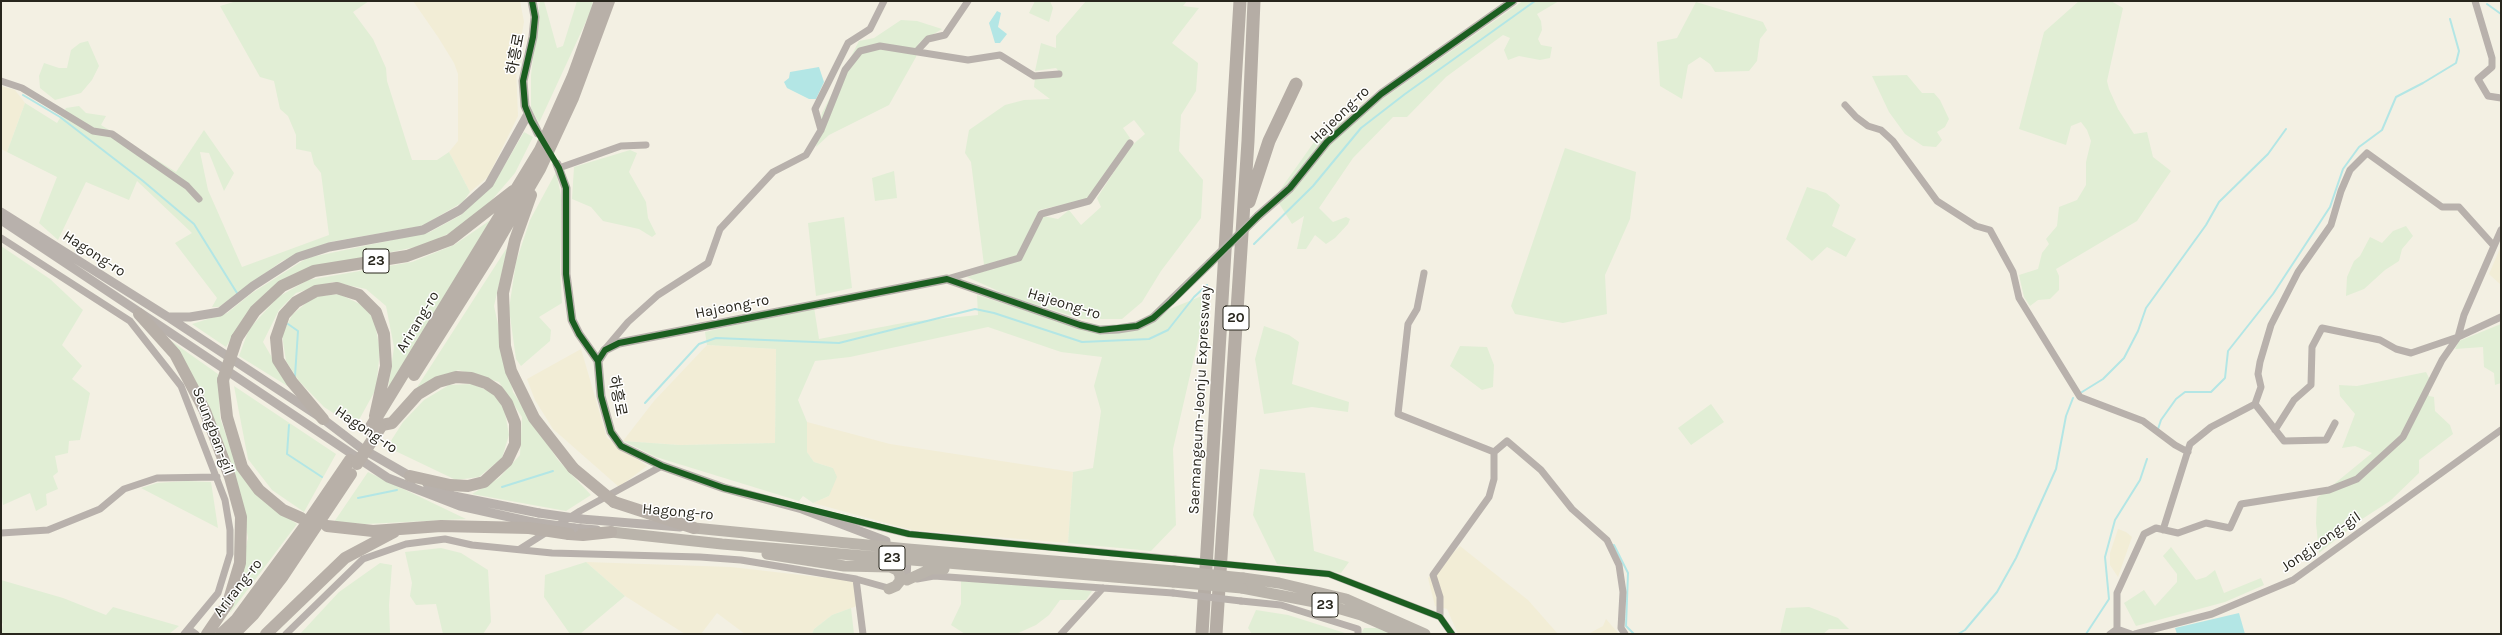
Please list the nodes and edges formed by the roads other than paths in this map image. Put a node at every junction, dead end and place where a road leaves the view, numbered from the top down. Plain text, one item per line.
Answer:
1 (532, 1) edge
2 (600, 1) edge
3 (609, 1) edge
4 (884, 1) edge
5 (968, 1) edge
6 (1240, 1) edge
7 (1254, 1) edge
8 (2475, 1) edge
9 (1509, 2) edge
10 (917, 51) junction
11 (1059, 74) dead end
12 (1, 81) edge
13 (1296, 84) dead end
14 (2501, 98) edge
15 (1845, 105) dead end
16 (528, 114) junction
17 (821, 130) junction
18 (538, 133) dead end
19 (1130, 143) dead end
20 (646, 145) dead end
21 (558, 166) joint
22 (540, 169) junction
23 (521, 184) junction
24 (199, 199) dead end
25 (1, 212) edge
26 (1, 220) edge
27 (1242, 224) junction
28 (2501, 230) edge
29 (1, 238) edge
30 (2494, 246) junction
31 (1424, 273) dead end
32 (947, 279) junction
33 (140, 314) junction
34 (168, 317) junction
35 (2501, 318) edge
36 (2458, 337) junction
37 (605, 350) junction
38 (598, 361) junction
39 (2255, 404) junction
40 (323, 419) junction
41 (2335, 424) dead end
42 (376, 427) junction
43 (2275, 430) junction
44 (2501, 430) edge
45 (1494, 452) junction
46 (2188, 452) junction
47 (353, 462) junction
48 (662, 466) junction
49 (410, 476) junction
50 (216, 477) junction
51 (802, 508) junction
52 (301, 518) dead end
53 (531, 525) junction
54 (327, 526) dead end
55 (694, 528) junction
56 (401, 529) junction
57 (2163, 530) junction
58 (611, 532) joint
59 (1, 533) edge
60 (693, 541) junction
61 (886, 547) junction
62 (520, 549) junction
63 (908, 554) junction
64 (1006, 568) junction
65 (1173, 577) junction
66 (856, 579) junction
67 (907, 580) junction
68 (1243, 583) junction
69 (1103, 588) junction
70 (889, 589) junction
71 (1440, 617) junction
72 (2117, 629) junction
73 (186, 631) edge
74 (196, 634) edge
75 (207, 634) edge
76 (221, 634) edge
77 (234, 634) edge
78 (266, 634) edge
79 (286, 634) edge
80 (863, 634) edge
81 (1061, 634) edge
82 (1202, 634) edge
83 (1216, 634) edge
84 (1358, 634) edge
85 (1404, 634) edge
86 (1425, 634) edge
87 (1452, 634) edge
88 (1626, 634) edge
89 (2110, 634) edge
90 (2131, 634) edge
91 (2135, 634) edge

1 - 16 street, 하흥로
2 - 23 highway, Arirang-ro / 23
3 - 22 highway, Arirang-ro / 23
4 - 17 street
5 - 10 street
6 - 82 highway, Saemangeum-Jeonju Expressway / 20
7 - 27 highway, Saemangeum-Jeonju Expressway / 20
8 - 14 street
9 - 32 street, Hajeong-ro, bridge
10 - 11 street
10 - 17 street
12 - 24 street
13 - 27 highway
15 - 46 street
16 - 18 street, 하흥로
16 - 34 street
17 - 37 street
19 - 32 street
20 - 21 street
21 - 38 street, 하흥로
22 - 42 highway, Arirang-ro
22 - 55 highway, 23, bridge
23 - 42 highway, Arirang-ro
23 - 52 highway, 23, bridge
25 - 34 street, Hagong-ro
26 - 33 street, Hagong-ro
27 - 83 highway, Saemangeum-Jeonju Expressway / 20
28 - 30 street
29 - 50 street, Seungban-gil
30 - 36 street
30 - 39 street
31 - 45 street
32 - 37 street, Hajeong-ro
33 - 53 street, Hagong-ro
33 - 75 highway
34 - 40 street, Hagong-ro
35 - 36 street
36 - 43 street
36 - 57 street
37 - 38 street
38 - 48 street, 하흥로
39 - 43 street
39 - 46 street
40 - 42 highway
40 - 49 street, Hagong-ro
41 - 43 street
42 - 47 highway, Arirang-ro, bridge
42 - 49 highway
44 - 91 street, Jongjeong-gil
45 - 71 street
45 - 88 street
46 - 57 street
47 - 76 highway, Arirang-ro
47 - 77 highway, Arirang-ro
48 - 51 street, 하흥로
48 - 62 street
49 - 55 street, Hagong-ro, bridge
50 - 59 street
50 - 73 street, Seungban-gil
51 - 61 street, 하흥로
51 - 71 street, bridge
53 - 56 highway, 23
53 - 58 highway, 23, bridge
54 - 56 highway, 23
55 - 61 main road, Hagong-ro / 23
56 - 78 highway
57 - 72 street
58 - 60 main road, Hagong-ro / 23
60 - 63 main road, Hagong-ro / 23
60 - 70 main road
61 - 63 main road, Hagong-ro / 23
62 - 66 street
62 - 79 street
63 - 64 main road, Hagong-ro / 23
63 - 65 main road, Hagong-ro / 23
63 - 67 street
64 - 65 main road, Hagong-ro / 23
64 - 67 main road
65 - 68 main road, Hagong-ro / 23, bridge
66 - 70 street
66 - 80 street
67 - 69 street
67 - 70 street
68 - 85 main road, Hagong-ro / 23
68 - 86 main road, Hagong-ro / 23
69 - 81 street
69 - 84 street, bridge
71 - 87 street
72 - 89 street
72 - 90 street
73 - 74 street

